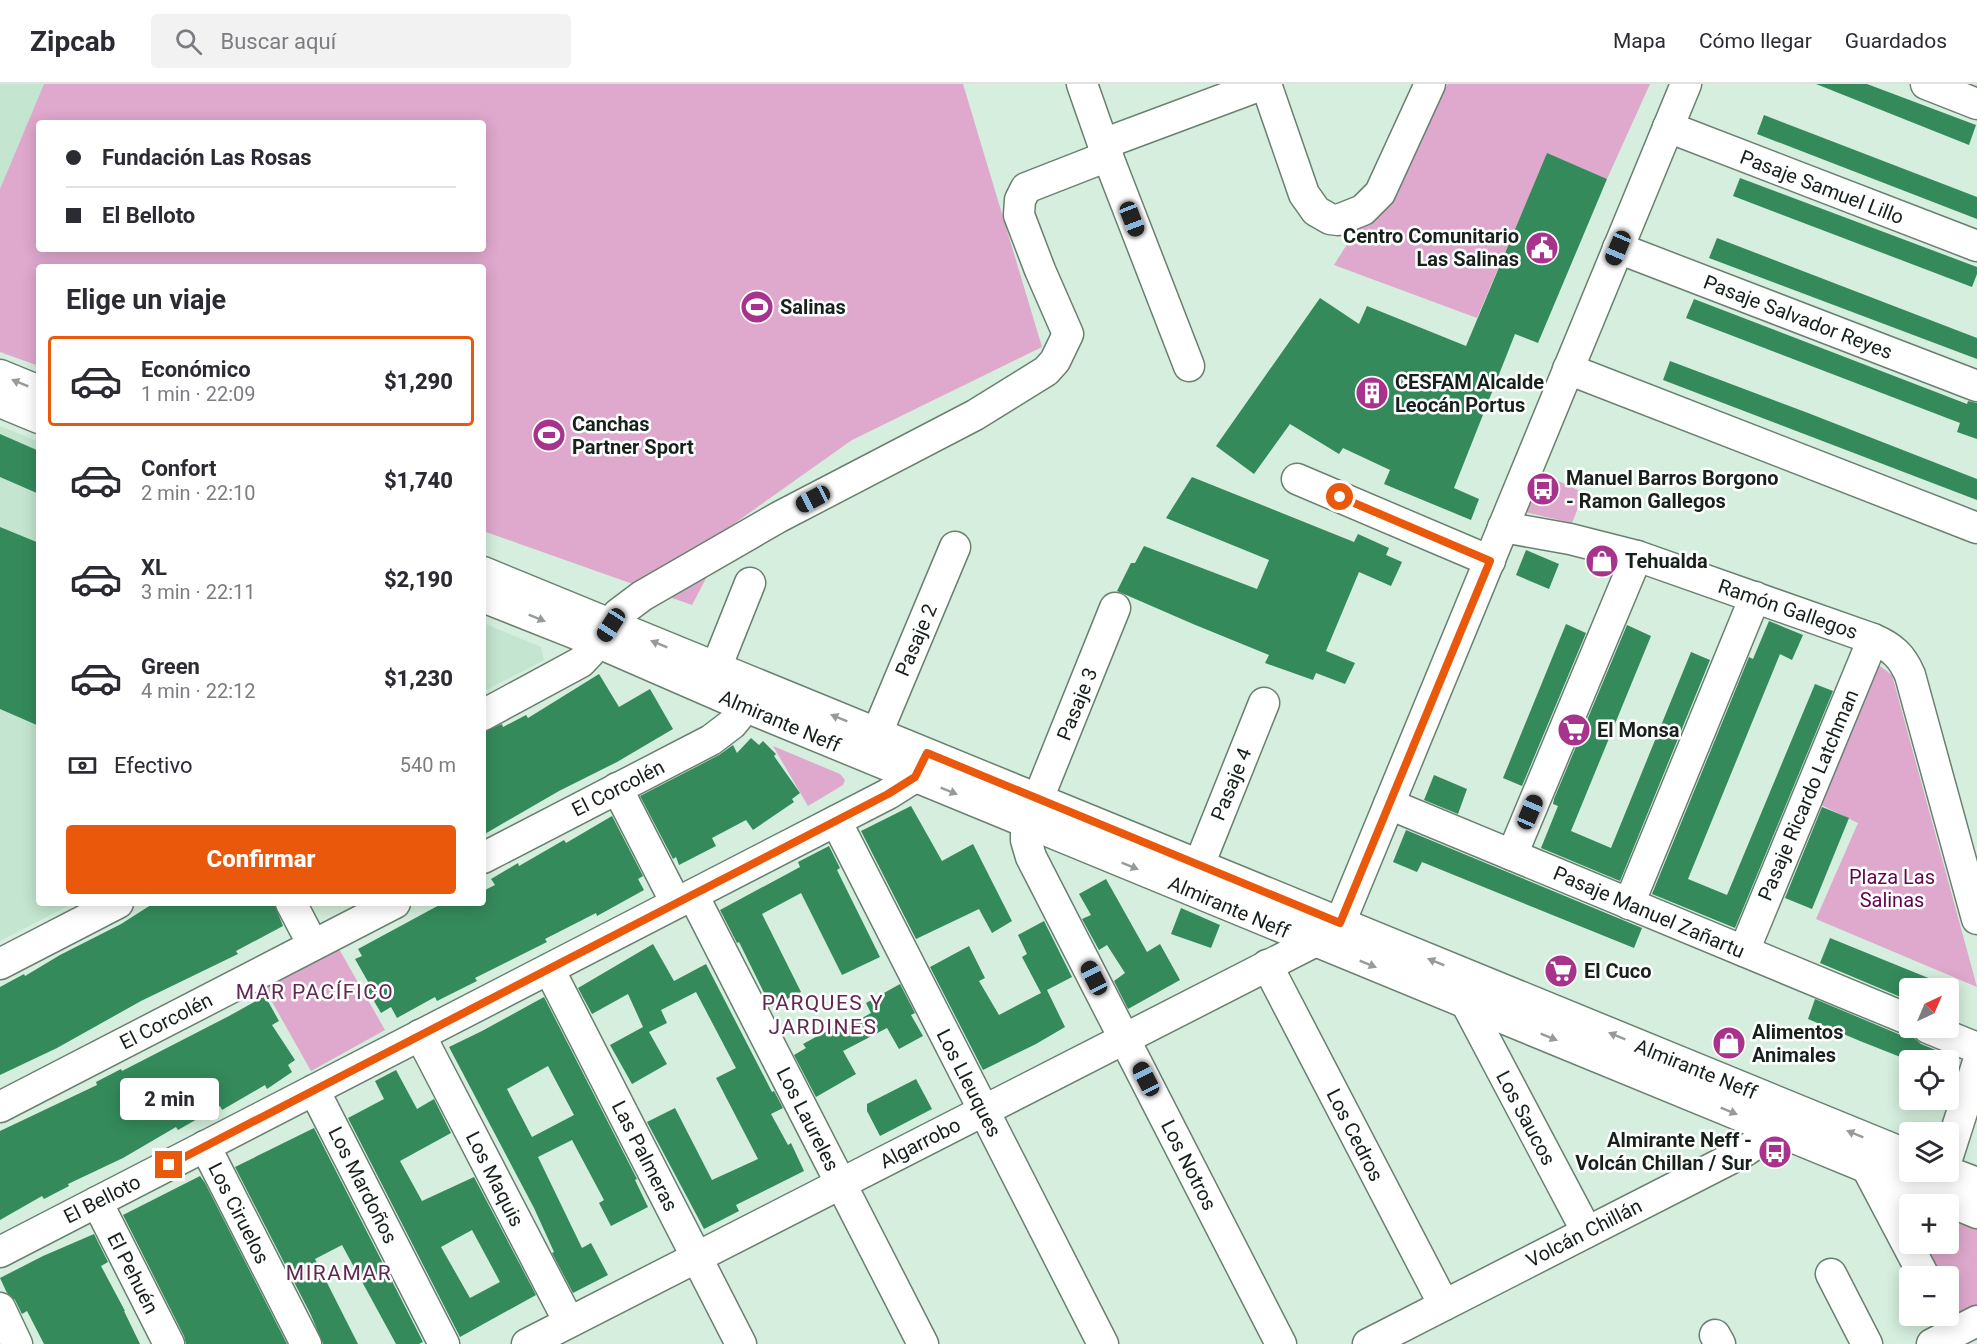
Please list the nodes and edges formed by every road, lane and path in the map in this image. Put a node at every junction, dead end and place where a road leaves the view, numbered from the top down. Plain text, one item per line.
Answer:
1 (1082, 84) edge
2 (1265, 84) edge
3 (1430, 84) edge
4 (1686, 84) edge
5 (1926, 84) edge
6 (1977, 104) edge
7 (1668, 127) junction
8 (1106, 150) junction
9 (1977, 246) edge
10 (1618, 248) junction
11 (1189, 366) dead end
12 (1568, 369) junction
13 (0, 375) edge
14 (1977, 386) edge
15 (36, 390) edge
16 (0, 402) edge
17 (36, 417) edge
18 (1297, 479) dead end
19 (1503, 528) junction
20 (1977, 528) edge
21 (955, 547) dead end
22 (1637, 556) junction
23 (1490, 561) junction
24 (486, 574) edge
25 (750, 583) dead end
26 (1755, 597) junction
27 (486, 598) edge
28 (1115, 608) dead end
29 (605, 634) junction
30 (1884, 645) junction
31 (716, 668) junction
32 (1264, 703) dead end
33 (746, 707) junction
34 (486, 713) edge
35 (877, 733) junction
36 (921, 765) junction
37 (618, 788) junction
38 (1389, 804) junction
39 (1032, 811) junction
40 (836, 821) junction
41 (1512, 855) junction
42 (486, 856) edge
43 (1199, 865) junction
44 (684, 899) junction
45 (1629, 904) junction
46 (112, 906) edge
47 (293, 906) edge
48 (389, 906) edge
49 (1977, 919) edge
50 (1340, 923) junction
51 (1314, 942) junction
52 (313, 945) junction
53 (1744, 951) junction
54 (0, 964) edge
55 (1267, 965) junction
56 (549, 969) junction
57 (1466, 1003) junction
58 (1899, 1015) edge
59 (420, 1035) junction
60 (1125, 1038) junction
61 (1952, 1038) edge
62 (1977, 1048) edge
63 (1977, 1065) edge
64 (314, 1090) junction
65 (0, 1107) edge
66 (983, 1111) junction
67 (1778, 1117) junction
68 (1959, 1122) edge
69 (205, 1146) junction
70 (1899, 1153) edge
71 (1867, 1168) junction
72 (1899, 1173) edge
73 (1959, 1181) edge
74 (1944, 1182) edge
75 (841, 1183) junction
76 (1977, 1183) edge
77 (97, 1202) junction
78 (1977, 1214) edge
79 (1587, 1232) junction
80 (0, 1252) edge
81 (697, 1257) junction
82 (1919, 1266) edge
83 (1831, 1274) dead end
84 (1443, 1305) junction
85 (0, 1308) edge
86 (562, 1332) edge
87 (17, 1344) edge
88 (169, 1344) edge
89 (306, 1344) edge
90 (444, 1344) edge
91 (527, 1344) edge
92 (741, 1344) edge
93 (923, 1344) edge
94 (1103, 1344) edge
95 (1281, 1344) edge
96 (1368, 1344) edge
97 (1867, 1344) edge

1 - 8 street
2 - 3 street
2 - 8 street
4 - 7 street
5 - 6 street
7 - 9 street, Pasaje Samuel Lillo
7 - 10 street
8 - 11 street
8 - 29 street
10 - 12 street
10 - 14 street, Pasaje Salvador Reyes
12 - 19 street
12 - 20 street
15 -> 13 street
16 - 17 street
18 - 23 street
19 - 22 street, Ramón Gallegos
19 - 23 street
21 - 35 street, Pasaje 2
22 - 26 street, Ramón Gallegos
22 - 41 street
23 - 38 street
24 - 29 street, Almirante Neff
25 - 31 street
26 - 30 street, Ramón Gallegos
26 - 45 street
27 -> 29 street, Almirante Neff
28 - 39 street, Pasaje 3
31 -> 29 street, Almirante Neff
29 - 33 street, Almirante Neff
29 - 34 street
30 - 49 street
30 - 53 street, Pasaje Ricardo Latchman
35 -> 31 street, Almirante Neff
32 - 43 street, Pasaje 4
33 - 36 street, Almirante Neff
33 - 37 street, El Corcolén
35 - 36 street, Almirante Neff
36 - 39 street, Almirante Neff
36 - 40 street, El Belloto
37 - 42 street, El Corcolén
37 - 44 street, Los Laureles
38 - 41 street, Pasaje Manuel Zañartu
38 - 50 street
39 - 43 street, Almirante Neff
39 -> 51 street, Almirante Neff
39 - 60 street, Los Notros
40 - 44 street, El Belloto
40 - 66 street, Los Lleuques
41 - 45 street, Pasaje Manuel Zañartu
43 - 50 street, Almirante Neff
44 - 56 street, El Belloto
44 - 75 street, Los Laureles
45 - 53 street, Pasaje Manuel Zañartu
46 - 54 street
47 - 52 street
48 - 52 street, El Corcolén
50 - 51 street, Algarrobo
67 -> 50 street, Almirante Neff
51 - 55 street, Algarrobo
51 -> 57 street, Almirante Neff
52 - 65 street, El Corcolén
53 - 58 street, Pasaje Manuel Zañartu
55 - 60 street, Algarrobo
55 - 84 street, Los Cedros
56 - 59 street, El Belloto
56 - 81 street, Las Palmeras
57 -> 67 street, Almirante Neff
57 - 79 street, Los Saucos
59 - 64 street, El Belloto
59 - 86 street, Los Maquis
60 - 66 street, Algarrobo
60 - 95 street, Los Notros
61 - 62 street
63 - 68 street
64 - 69 street, El Belloto
64 - 90 street, Los Mardoños
66 - 75 street, Algarrobo
66 - 94 street, Los Lleuques
70 -> 67 street, Almirante Neff
67 - 71 street, Almirante Neff
67 - 79 street, Volcán Chillán
69 - 77 street, El Belloto
69 - 89 street, Los Ciruelos
71 - 72 street, Almirante Neff
71 - 82 street
73 - 76 street, Almirante Neff
74 - 78 street, Almirante Neff
75 - 81 street, Algarrobo
75 - 93 street, Los Laureles
77 - 80 street, El Belloto
77 - 88 street, El Pehuén
79 - 84 street, Volcán Chillán
81 - 86 street, Algarrobo
81 - 92 street, Las Palmeras
83 - 97 street
84 - 96 street, Volcán Chillán
85 - 87 street
86 - 91 street, Algarrobo

